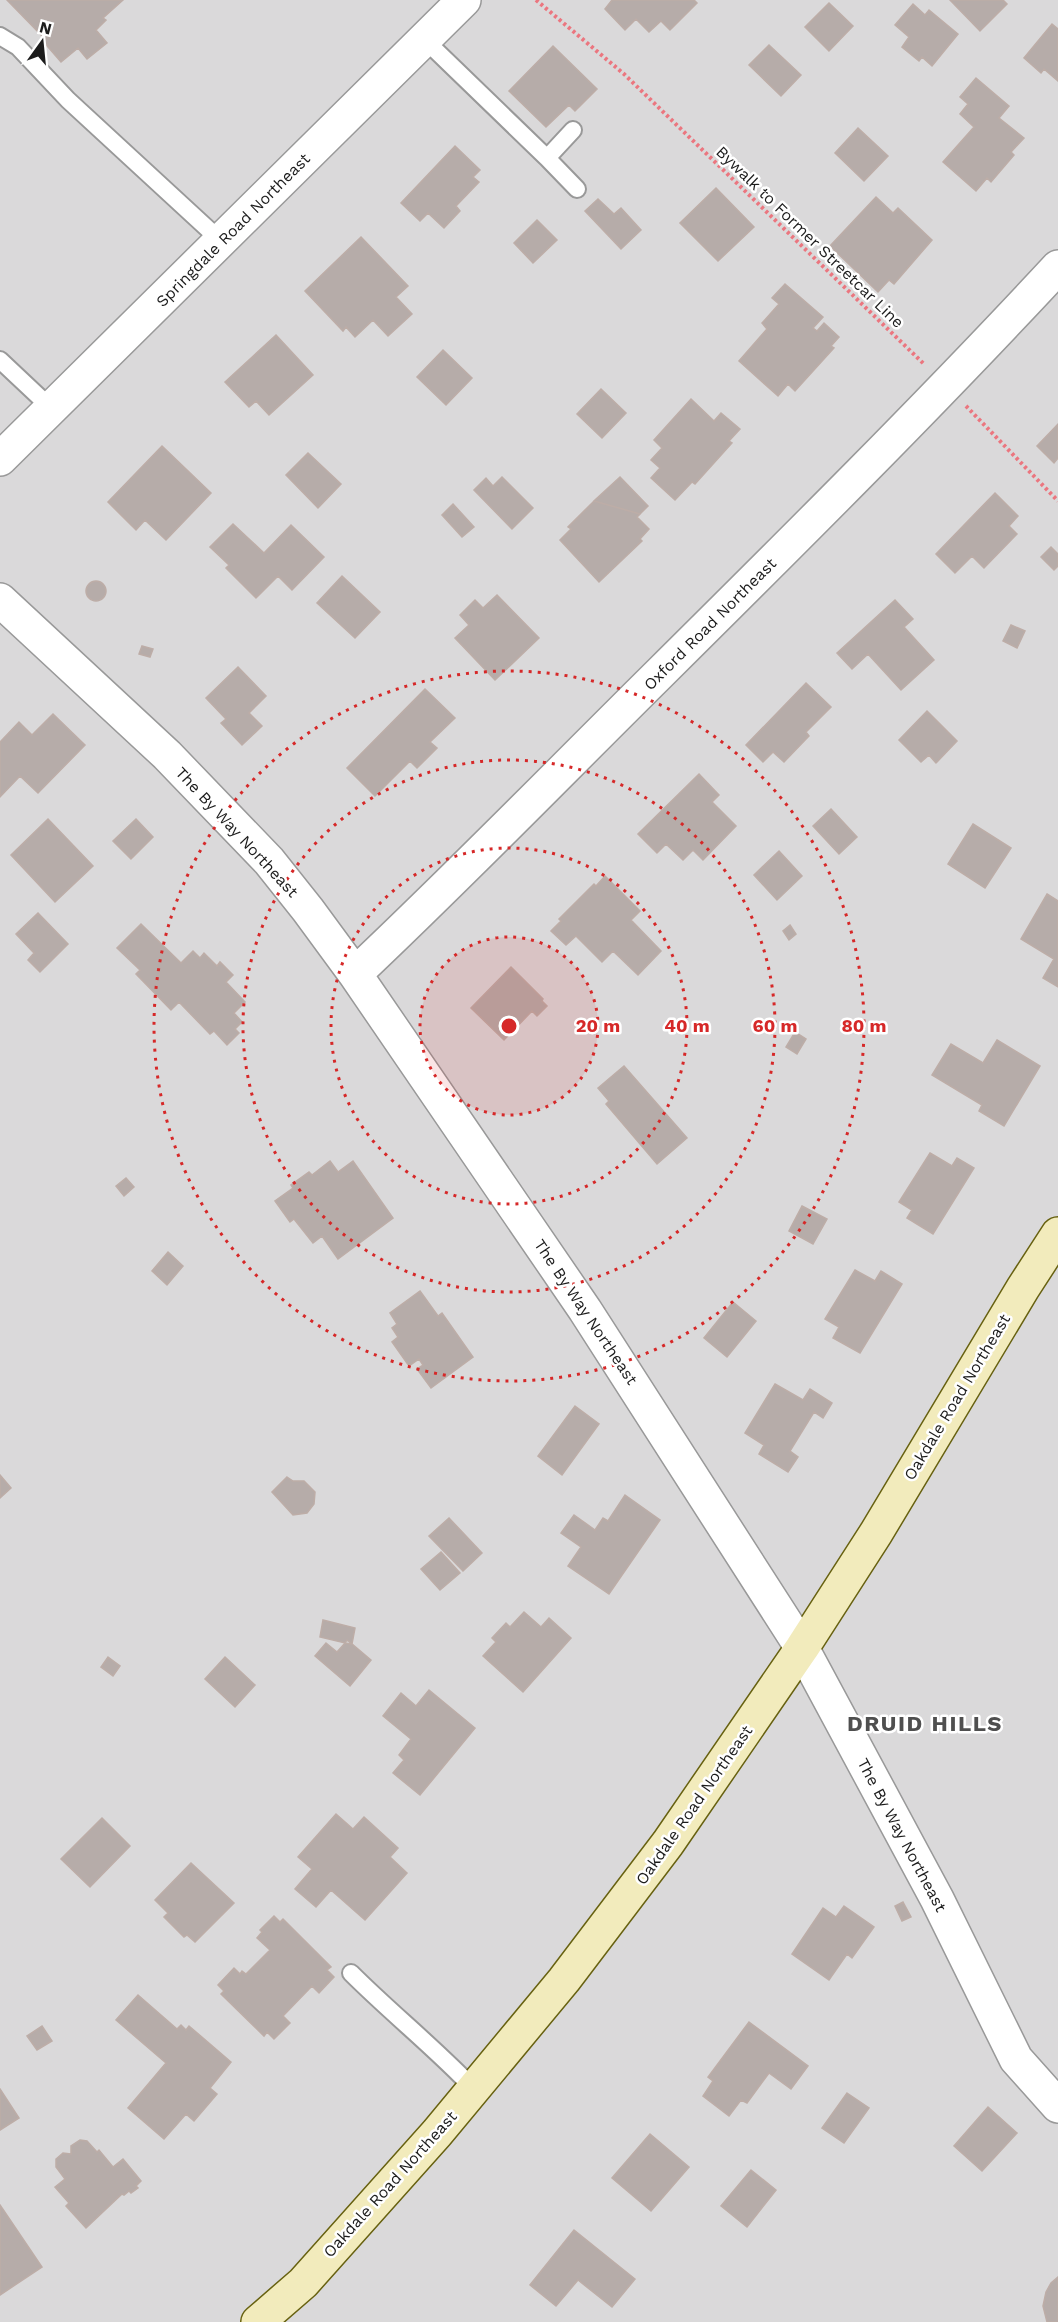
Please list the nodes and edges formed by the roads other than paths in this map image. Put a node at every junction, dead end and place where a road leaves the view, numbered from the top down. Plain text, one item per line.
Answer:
1 (464, 0) edge
2 (0, 36) edge
3 (425, 39) junction
4 (573, 130) dead end
5 (547, 158) junction
6 (577, 189) dead end
7 (221, 241) junction
8 (1058, 267) edge
9 (0, 360) edge
10 (51, 408) junction
11 (0, 459) edge
12 (0, 600) edge
13 (355, 974) junction
14 (1058, 1234) edge
15 (802, 1648) junction
16 (351, 1973) dead end
17 (474, 2089) junction
18 (1058, 2106) edge
19 (258, 2322) edge

1 - 3 street, Springdale Road Northeast
2 - 7 lane
3 - 5 lane
3 - 7 street, Springdale Road Northeast
4 - 5 lane
5 - 6 lane
7 - 10 street, Springdale Road Northeast
8 - 13 street, Oxford Road Northeast
9 - 10 lane
10 - 11 street, Springdale Road Northeast
12 - 13 street, The By Way Northeast
13 - 15 street, The By Way Northeast
14 - 15 street, Oakdale Road Northeast
15 - 17 street, Oakdale Road Northeast
15 - 18 street, The By Way Northeast
16 - 17 lane
17 - 19 street, Oakdale Road Northeast

